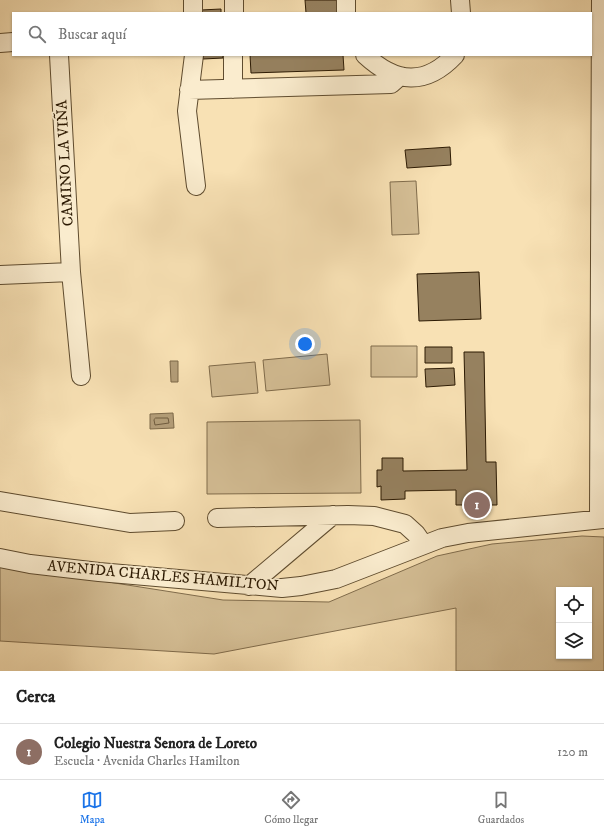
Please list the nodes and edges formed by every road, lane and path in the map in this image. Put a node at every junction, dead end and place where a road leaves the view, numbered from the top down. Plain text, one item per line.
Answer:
1 (193, 0) edge
2 (234, 0) edge
3 (346, 0) edge
4 (460, 0) edge
5 (601, 0) edge
6 (193, 12) edge
7 (234, 12) edge
8 (346, 12) edge
9 (460, 12) edge
10 (12, 42) edge
11 (0, 43) edge
12 (59, 56) edge
13 (194, 56) edge
14 (233, 56) edge
15 (367, 56) edge
16 (454, 56) edge
17 (400, 76) junction
18 (233, 89) junction
19 (189, 90) junction
20 (196, 186) dead end
21 (71, 272) junction
22 (0, 275) edge
23 (81, 376) dead end
24 (0, 502) edge
25 (333, 515) junction
26 (217, 518) dead end
27 (601, 519) edge
28 (174, 521) dead end
29 (423, 544) junction
30 (0, 558) edge
31 (249, 586) junction

1 - 6 street
2 - 7 street
3 - 8 street
4 - 9 street
5 - 27 street
10 - 11 street
12 - 21 street, CAMINO LA VIÑA
13 - 19 street
14 - 18 street
15 - 17 street
16 - 17 street
17 - 18 street
18 - 19 street
19 - 20 street
21 - 22 street
21 - 23 street, CAMINO LA VIÑA
24 - 28 street
25 - 26 street
25 - 29 street
25 - 31 street
27 - 29 street, AVENIDA CHARLES HAMILTON
29 - 31 street, AVENIDA CHARLES HAMILTON
30 - 31 street, AVENIDA CHARLES HAMILTON

